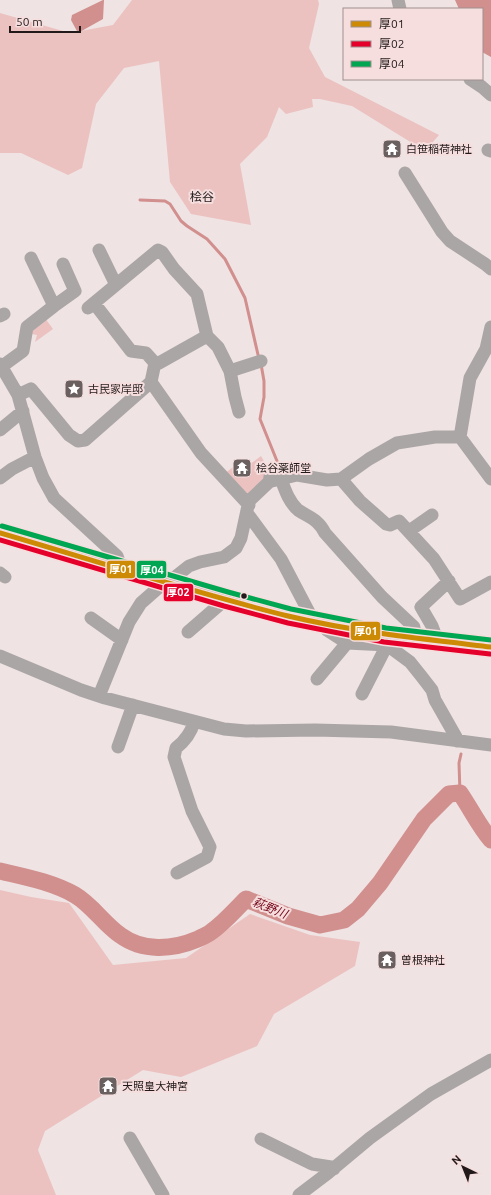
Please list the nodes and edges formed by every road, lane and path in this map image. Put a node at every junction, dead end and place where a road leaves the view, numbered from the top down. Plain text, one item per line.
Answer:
1 (472, 80) edge
2 (491, 95) edge
3 (404, 173) dead end
4 (99, 257) dead end
5 (31, 263) dead end
6 (67, 268) dead end
7 (491, 269) edge
8 (116, 285) junction
9 (54, 306) junction
10 (491, 327) edge
11 (207, 336) junction
12 (489, 347) edge
13 (260, 361) dead end
14 (155, 364) junction
15 (1, 365) edge
16 (230, 371) junction
17 (151, 382) junction
18 (18, 395) junction
19 (23, 411) junction
20 (239, 412) dead end
21 (0, 430) edge
22 (460, 437) junction
23 (36, 457) junction
24 (274, 477) junction
25 (0, 478) edge
26 (341, 479) junction
27 (491, 479) edge
28 (248, 509) junction
29 (432, 515) dead end
30 (409, 531) junction
31 (0, 532) edge
32 (121, 567) junction
33 (166, 581) junction
34 (449, 581) junction
35 (491, 582) edge
36 (226, 600) junction
37 (91, 618) dead end
38 (320, 622) junction
39 (188, 632) dead end
40 (414, 639) junction
41 (122, 640) junction
42 (386, 640) junction
43 (438, 642) junction
44 (347, 643) junction
45 (491, 647) edge
46 (0, 656) edge
47 (317, 678) dead end
48 (362, 694) dead end
49 (99, 696) junction
50 (133, 705) junction
51 (194, 722) junction
52 (457, 741) junction
53 (491, 745) edge
54 (118, 747) dead end
55 (177, 873) dead end
56 (491, 1060) edge
57 (130, 1138) dead end
58 (260, 1139) dead end
59 (334, 1168) junction
60 (164, 1195) edge
61 (298, 1195) edge

1 - 2 street
3 - 7 street
4 - 8 street
5 - 9 street
6 - 9 street
8 - 11 street
8 - 14 street
9 - 15 street
10 - 12 street
11 - 14 street
11 - 16 street
12 - 22 street
13 - 16 street
14 - 17 street
15 - 18 street
16 - 20 street
17 - 18 street
17 - 28 street
18 - 19 street
19 - 21 street
19 - 23 street
22 - 26 street
22 - 27 street
23 - 25 street
23 - 32 street
24 - 26 street
24 - 28 street
24 - 40 street
26 - 30 street
28 - 33 street
28 - 38 street
29 - 30 street
30 - 34 street
31 - 32 highway
32 - 33 highway
33 - 36 highway
33 - 41 street
34 - 35 street
34 - 43 street
36 - 38 highway
36 - 39 street
37 - 41 street
38 - 42 highway
38 - 44 street
40 - 42 highway
40 - 43 highway
41 - 49 street
42 - 44 street
42 - 48 street
42 - 52 street
43 - 45 highway
44 - 47 street
46 - 49 street
49 - 50 street
50 - 51 street
50 - 54 street
51 - 52 street
51 - 55 street
52 - 53 street
56 - 59 street
57 - 60 street
58 - 59 street
59 - 61 street

